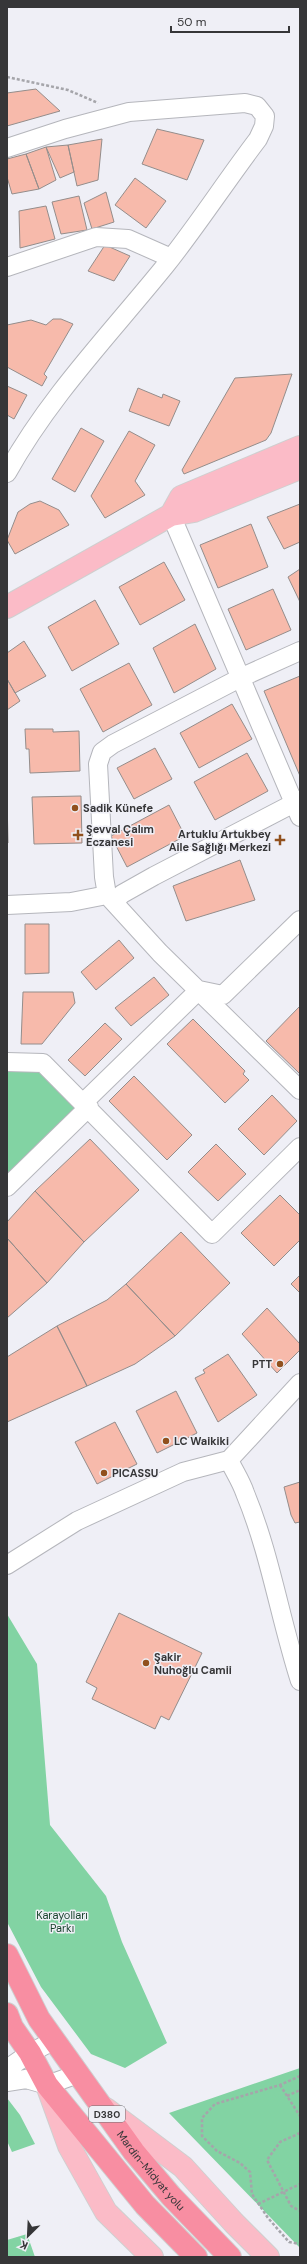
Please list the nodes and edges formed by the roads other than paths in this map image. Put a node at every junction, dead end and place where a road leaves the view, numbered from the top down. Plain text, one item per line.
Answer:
1 (7, 148) edge
2 (171, 258) junction
3 (7, 267) edge
4 (300, 452) edge
5 (7, 473) edge
6 (171, 515) junction
7 (7, 607) edge
8 (300, 651) edge
9 (240, 678) junction
10 (298, 806) edge
11 (7, 896) edge
12 (110, 899) junction
13 (7, 905) edge
14 (300, 920) edge
15 (199, 990) junction
16 (7, 1062) edge
17 (300, 1090) edge
18 (86, 1105) junction
19 (300, 1147) edge
20 (7, 1187) edge
21 (300, 1383) edge
22 (229, 1460) junction
23 (7, 1565) edge
24 (300, 1681) edge
25 (7, 1955) edge
26 (7, 2014) edge
27 (56, 2040) junction
28 (30, 2053) junction
29 (7, 2068) edge
30 (78, 2074) junction
31 (7, 2082) edge
32 (47, 2085) junction
33 (99, 2104) junction
34 (152, 2257) edge
35 (196, 2257) edge
36 (230, 2257) edge
37 (268, 2257) edge

1 - 2 street
2 - 3 street
2 - 5 street
4 - 6 main road
6 - 7 main road
6 - 9 street
8 - 9 street
9 - 10 street
9 - 12 street
10 - 12 street
11 - 12 street
12 - 13 street
12 - 15 street
14 - 15 street
15 - 17 street
15 - 18 street
16 - 18 street
18 - 19 street
18 - 20 street
21 - 22 street
22 - 23 street
22 - 24 street
25 - 27 highway, Mardin-Midyat yolu / D380
26 - 28 highway, D380
27 - 28 street
27 - 30 highway, Mardin-Midyat yolu / D380
28 - 29 street
28 - 32 highway, D380
30 - 32 street
30 - 33 highway, Mardin-Midyat yolu / D380
31 - 32 street
32 - 34 main road
32 - 35 highway, D380
33 - 36 highway, Mardin-Midyat yolu / D380
33 - 37 main road

